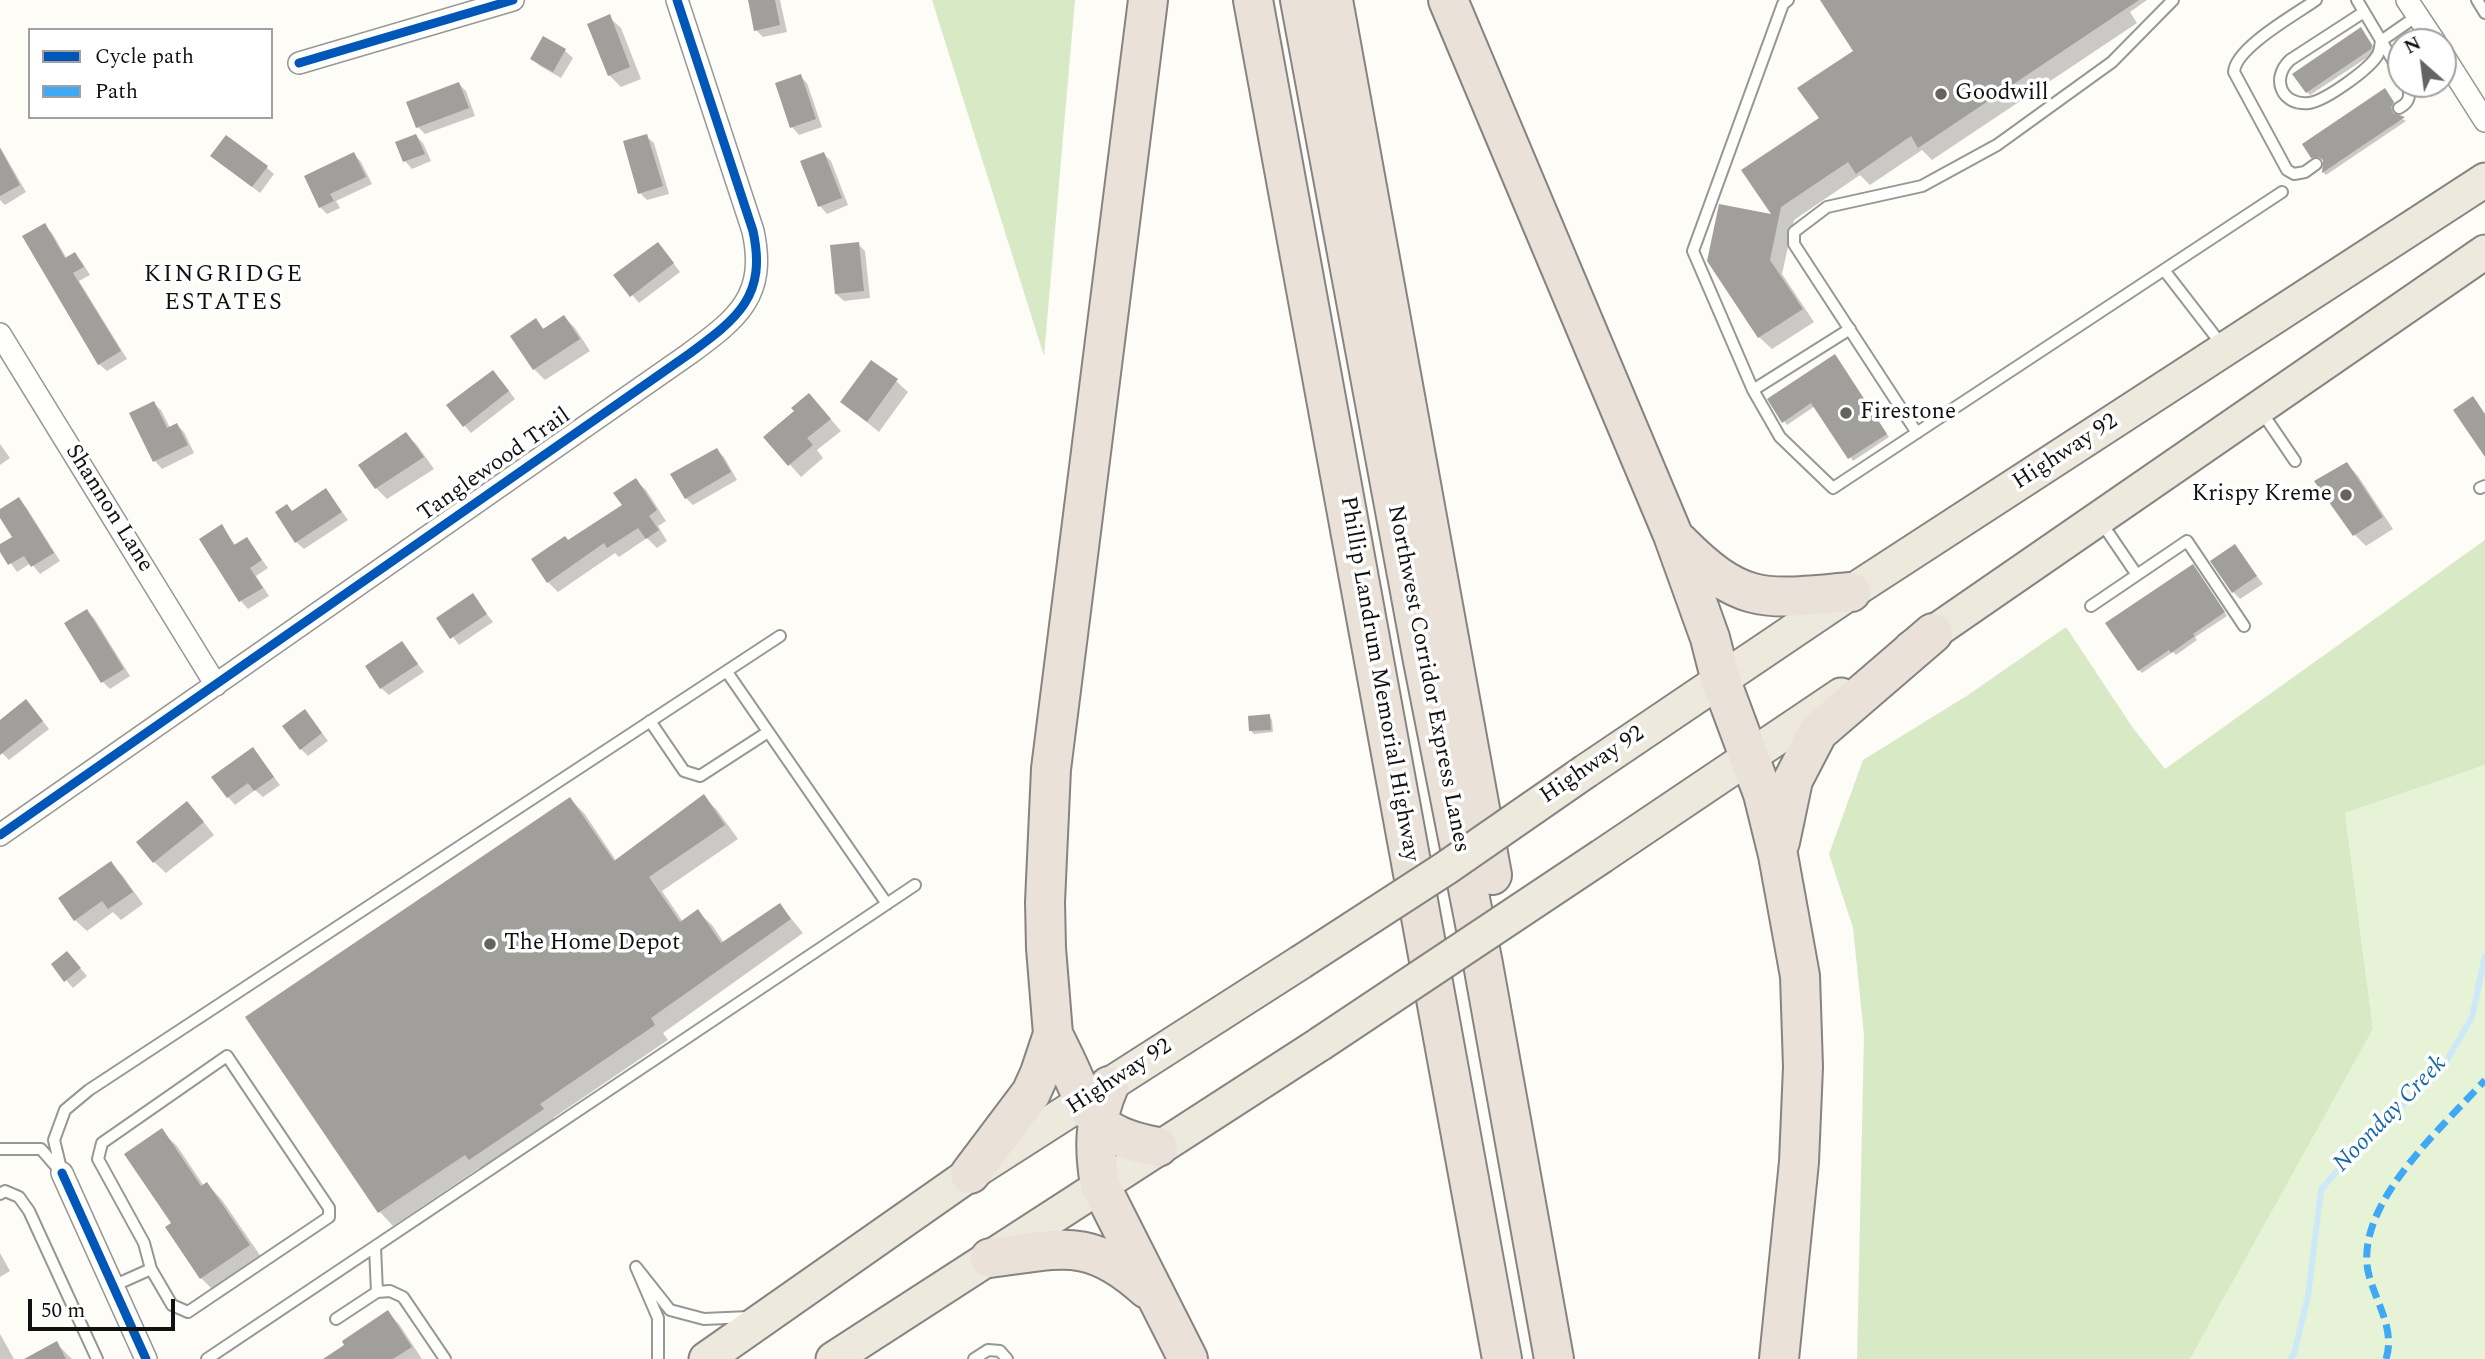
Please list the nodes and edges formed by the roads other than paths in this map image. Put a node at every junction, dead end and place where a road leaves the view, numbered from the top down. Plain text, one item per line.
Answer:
1 (513, 0) edge
2 (677, 0) edge
3 (1148, 0) edge
4 (1253, 0) edge
5 (1300, 0) edge
6 (1333, 0) edge
7 (1447, 0) edge
8 (1788, 0) edge
9 (2173, 0) edge
10 (2316, 0) edge
11 (2357, 0) edge
12 (2477, 0) edge
13 (2412, 8) edge
14 (2364, 12) junction
15 (2485, 13) edge
16 (2426, 28) edge
17 (2381, 41) junction
18 (2387, 51) edge
19 (299, 63) dead end
20 (2457, 77) edge
21 (2409, 98) edge
22 (2399, 108) dead end
23 (2485, 121) edge
24 (2485, 160) edge
25 (2316, 164) dead end
26 (2477, 185) edge
27 (2282, 192) dead end
28 (2485, 252) edge
29 (2164, 270) junction
30 (1850, 329) junction
31 (0, 334) edge
32 (2225, 350) junction
33 (1753, 390) junction
34 (2259, 408) junction
35 (1917, 433) junction
36 (2295, 461) dead end
37 (2099, 519) junction
38 (1673, 535) junction
39 (2137, 575) junction
40 (1851, 592) junction
41 (2091, 606) dead end
42 (2244, 626) dead end
43 (1933, 633) junction
44 (780, 636) dead end
45 (727, 672) junction
46 (1721, 681) junction
47 (216, 685) junction
48 (650, 721) junction
49 (768, 732) junction
50 (1748, 758) junction
51 (0, 835) edge
52 (1778, 855) junction
53 (915, 885) dead end
54 (887, 904) junction
55 (1052, 1034) junction
56 (1096, 1103) junction
57 (1158, 1147) junction
58 (0, 1149) edge
59 (62, 1173) junction
60 (970, 1174) junction
61 (1100, 1185) junction
62 (0, 1194) edge
63 (375, 1247) junction
64 (990, 1258) junction
65 (151, 1269) junction
66 (113, 1286) junction
67 (377, 1292) junction
68 (1154, 1295) junction
69 (766, 1316) junction
70 (336, 1319) dead end
71 (849, 1355) edge
72 (97, 1359) edge
73 (146, 1359) edge
74 (207, 1359) edge
75 (445, 1359) edge
76 (658, 1359) edge
77 (706, 1359) edge
78 (974, 1359) edge
79 (1007, 1359) edge
80 (1188, 1359) edge
81 (1502, 1359) edge
82 (1554, 1359) edge
83 (1580, 1359) edge
84 (1779, 1359) edge

1 - 19 street
2 - 47 street, Tanglewood Trail
3 - 55 highway
4 - 81 highway, Phillip Landrum Memorial Highway
5 - 82 highway, Northwest Corridor Express Lanes
6 - 83 highway
7 - 38 highway
8 - 33 lane
9 - 30 lane
10 - 25 lane
11 - 14 lane
12 - 15 lane
13 - 16 street
13 - 17 lane
14 - 17 lane
14 - 17 lane
17 - 18 lane
20 - 23 street
21 - 22 lane
24 - 26 main road
26 - 32 main road, Highway 92
27 - 29 lane
28 - 34 main road
29 - 32 lane
29 - 35 lane
30 - 33 lane
30 - 35 lane
31 - 47 street, Shannon Lane
32 - 40 main road, Highway 92
33 - 35 lane
34 - 36 lane
34 - 37 main road
37 - 39 lane
37 - 43 main road
38 - 40 highway
38 - 46 highway
39 - 41 lane
39 - 42 lane
40 - 46 main road, Highway 92
43 - 50 main road
43 - 52 highway
44 - 45 lane
45 - 48 lane
45 - 49 lane
46 - 50 highway
46 - 56 main road, Highway 92, bridge
47 - 51 street, Tanglewood Trail
48 - 49 lane
48 - 59 lane
49 - 54 lane
50 - 52 highway
50 - 57 main road, bridge
52 - 84 highway
53 - 54 lane
54 - 63 lane
55 - 56 highway
55 - 60 highway
56 - 57 highway
56 - 60 main road, Highway 92
56 - 61 highway
57 - 61 main road
58 - 59 lane
59 - 66 street
60 - 69 main road, Highway 92
61 - 64 main road
61 - 68 highway
62 - 72 lane
63 - 67 lane
63 - 74 lane
64 - 68 highway
64 - 71 main road
65 - 65 lane
65 - 66 lane
66 - 73 street
67 - 70 lane
67 - 75 lane
68 - 80 highway
69 - 76 lane
69 - 77 main road, Highway 92
78 - 79 lane

